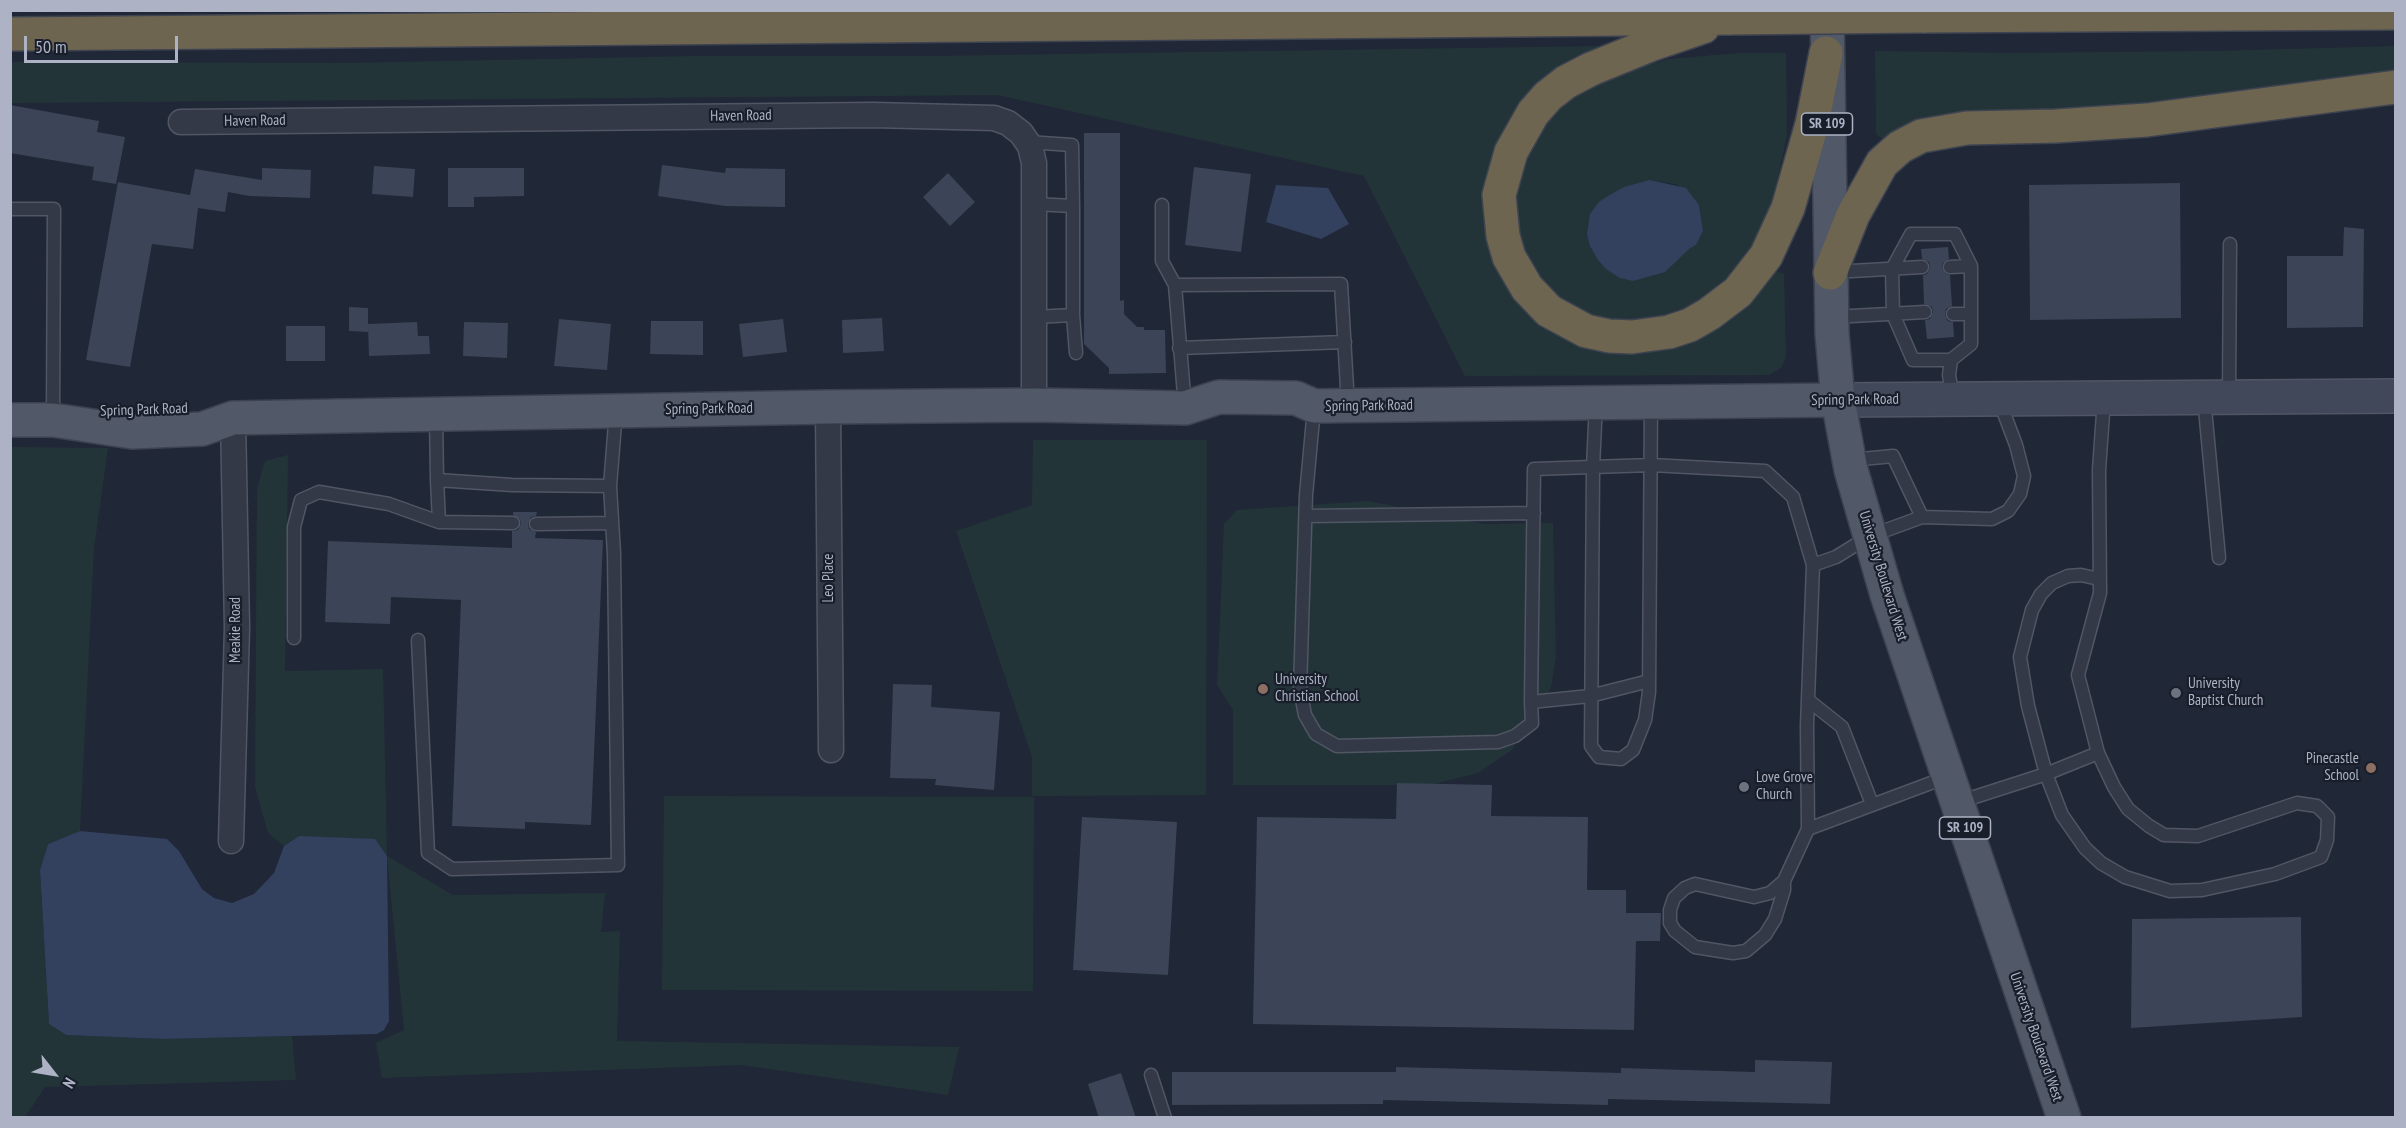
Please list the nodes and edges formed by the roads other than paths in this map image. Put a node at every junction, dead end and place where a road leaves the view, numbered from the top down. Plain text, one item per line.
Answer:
1 (1827, 10) edge
2 (2396, 13) edge
3 (1731, 18) junction
4 (10, 34) edge
5 (1826, 53) junction
6 (2396, 87) edge
7 (181, 122) dead end
8 (1027, 142) junction
9 (1034, 204) junction
10 (1073, 206) junction
11 (1162, 206) dead end
12 (10, 209) edge
13 (2230, 244) dead end
14 (1971, 266) junction
15 (1922, 267) dead end
16 (1950, 267) dead end
17 (1892, 269) junction
18 (1830, 273) junction
19 (1174, 285) junction
20 (1925, 312) dead end
21 (1893, 314) junction
22 (1953, 314) dead end
23 (1971, 314) junction
24 (1073, 315) junction
25 (1831, 317) junction
26 (1034, 318) junction
27 (1345, 342) junction
28 (1179, 348) junction
29 (1076, 353) dead end
30 (1951, 360) junction
31 (2396, 396) edge
32 (2216, 397) junction
33 (2104, 398) junction
34 (1953, 399) junction
35 (1999, 399) junction
36 (1838, 400) junction
37 (1651, 402) junction
38 (1596, 403) junction
39 (1034, 405) junction
40 (1314, 406) junction
41 (1348, 406) junction
42 (828, 407) junction
43 (1185, 408) junction
44 (616, 410) junction
45 (436, 414) junction
46 (233, 418) junction
47 (10, 420) edge
48 (53, 420) junction
49 (1850, 460) junction
50 (1652, 465) junction
51 (1593, 467) junction
52 (437, 480) junction
53 (610, 486) junction
54 (1534, 513) junction
55 (1305, 516) junction
56 (1922, 517) junction
57 (439, 522) junction
58 (513, 523) dead end
59 (536, 524) dead end
60 (612, 524) junction
61 (1870, 536) junction
62 (2218, 558) dead end
63 (1813, 566) junction
64 (2099, 579) junction
65 (294, 638) dead end
66 (418, 640) dead end
67 (1649, 681) junction
68 (1590, 696) junction
69 (1808, 700) junction
70 (1531, 702) junction
71 (831, 750) dead end
72 (2098, 753) junction
73 (2046, 774) junction
74 (1952, 789) junction
75 (1872, 804) junction
76 (1808, 829) junction
77 (231, 841) dead end
78 (1784, 881) junction
79 (1151, 1075) dead end
80 (1166, 1118) edge
81 (2064, 1118) edge

1 - 5 main road, University Boulevard West / SR 109
2 - 3 highway, bridge
3 - 4 highway
3 - 5 highway
5 - 18 main road, University Boulevard West / SR 109
6 - 18 highway
7 - 8 street, Haven Road
8 - 9 street
8 - 10 lane
9 - 10 lane
9 - 26 street
10 - 24 lane
11 - 19 lane
12 - 48 lane
13 - 32 lane
14 - 16 lane
14 - 17 lane
14 - 23 lane
15 - 17 lane
17 - 18 lane
17 - 21 lane
18 - 25 main road, University Boulevard West / SR 109
19 - 27 lane
19 - 28 lane
20 - 21 lane
21 - 25 lane
21 - 30 lane
22 - 23 lane
23 - 30 lane
24 - 26 lane
24 - 29 lane
25 - 36 main road, University Boulevard West / SR 109
26 - 39 street
27 - 28 lane
27 - 41 lane
28 - 43 lane
30 - 34 lane
31 - 32 main road, Spring Park Road
32 - 33 main road, Spring Park Road
32 - 62 lane
33 - 35 main road, Spring Park Road
33 - 64 lane
34 - 35 main road, Spring Park Road
34 - 36 main road, Spring Park Road
35 - 56 lane
36 - 37 main road, Spring Park Road
36 - 49 main road, University Boulevard West / SR 109
37 - 38 main road, Spring Park Road
37 - 50 lane
38 - 41 main road, Spring Park Road
38 - 51 lane
39 - 42 main road, Spring Park Road
39 - 43 main road, Spring Park Road
40 - 41 main road, Spring Park Road
40 - 43 main road, Spring Park Road
40 - 55 lane
42 - 44 main road, Spring Park Road
42 - 71 street, Leo Place
44 - 45 main road, Spring Park Road
44 - 53 lane
45 - 46 main road, Spring Park Road
45 - 52 lane
46 - 48 main road, Spring Park Road
46 - 77 street, Meakie Road
47 - 48 main road, Spring Park Road
49 - 56 lane
49 - 61 main road, University Boulevard West / SR 109
50 - 51 lane
50 - 63 lane
50 - 67 lane
51 - 54 lane
51 - 68 lane
52 - 53 lane
52 - 57 lane
53 - 60 lane
54 - 55 lane
54 - 70 lane
55 - 70 lane
56 - 61 lane
57 - 58 lane
57 - 65 lane
59 - 60 lane
60 - 66 lane
61 - 63 lane
61 - 74 main road, University Boulevard West / SR 109
63 - 69 lane
64 - 72 lane
64 - 73 lane
67 - 68 lane
67 - 68 lane
68 - 70 lane
69 - 75 lane
69 - 76 lane
72 - 73 lane
72 - 73 lane
73 - 74 lane
74 - 75 lane
74 - 81 main road, University Boulevard West / SR 109
75 - 76 lane
76 - 78 lane
78 - 78 lane
79 - 80 lane

